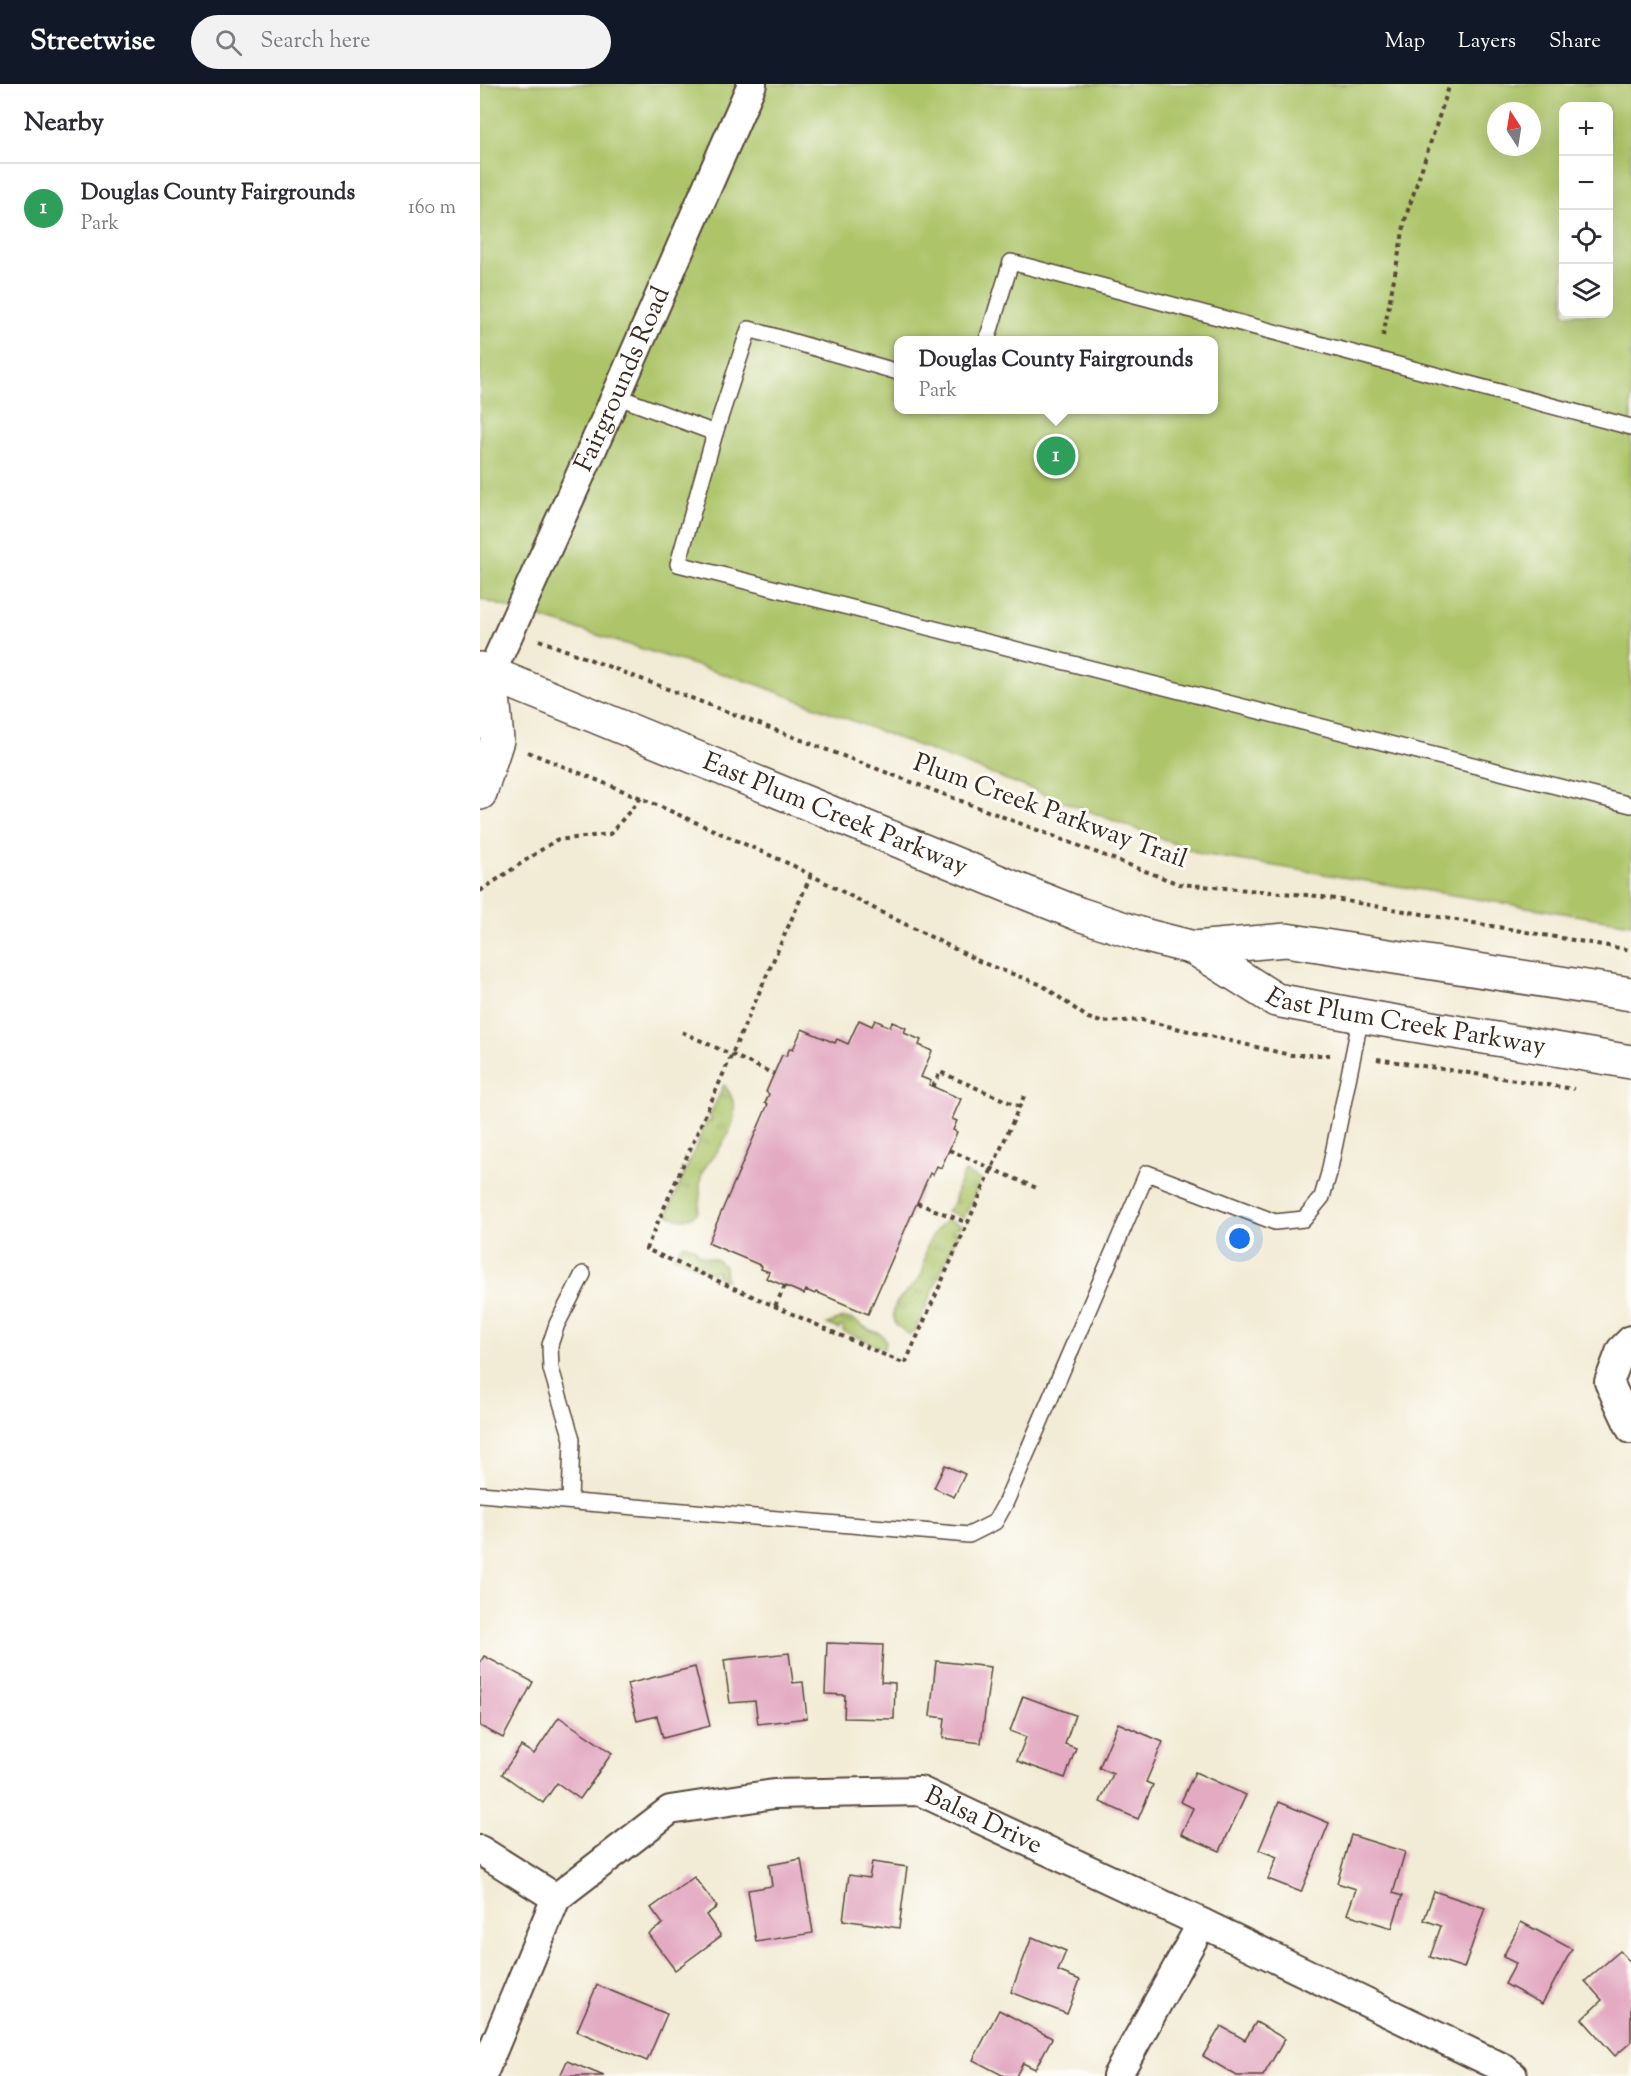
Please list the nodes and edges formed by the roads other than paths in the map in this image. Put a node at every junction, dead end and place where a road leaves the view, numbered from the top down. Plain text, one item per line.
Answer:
1 (752, 84) edge
2 (988, 336) edge
3 (894, 371) edge
4 (615, 396) junction
5 (1631, 427) edge
6 (716, 434) junction
7 (484, 675) edge
8 (480, 793) edge
9 (1631, 805) edge
10 (1194, 948) junction
11 (1631, 994) edge
12 (1360, 1016) junction
13 (1631, 1062) edge
14 (583, 1274) dead end
15 (1631, 1340) edge
16 (1631, 1429) edge
17 (480, 1494) edge
18 (570, 1501) junction
19 (480, 1851) edge
20 (556, 1898) junction
21 (1202, 1923) junction
22 (482, 2076) edge
23 (1117, 2076) edge
24 (1513, 2076) edge

1 - 4 street, Fairgrounds Road
2 - 5 lane
3 - 6 lane
4 - 6 lane
4 - 7 street, Fairgrounds Road
6 - 9 lane
7 - 8 main road
7 - 10 main road, East Plum Creek Parkway
10 - 11 main road, East Plum Creek Parkway
10 - 12 main road, East Plum Creek Parkway
12 - 13 main road, East Plum Creek Parkway
12 - 18 lane
14 - 18 lane
15 - 16 street
17 - 18 lane
19 - 20 street
20 - 21 street, Balsa Drive
20 - 22 street, Balsa Drive
21 - 23 street
21 - 24 street, Balsa Drive

